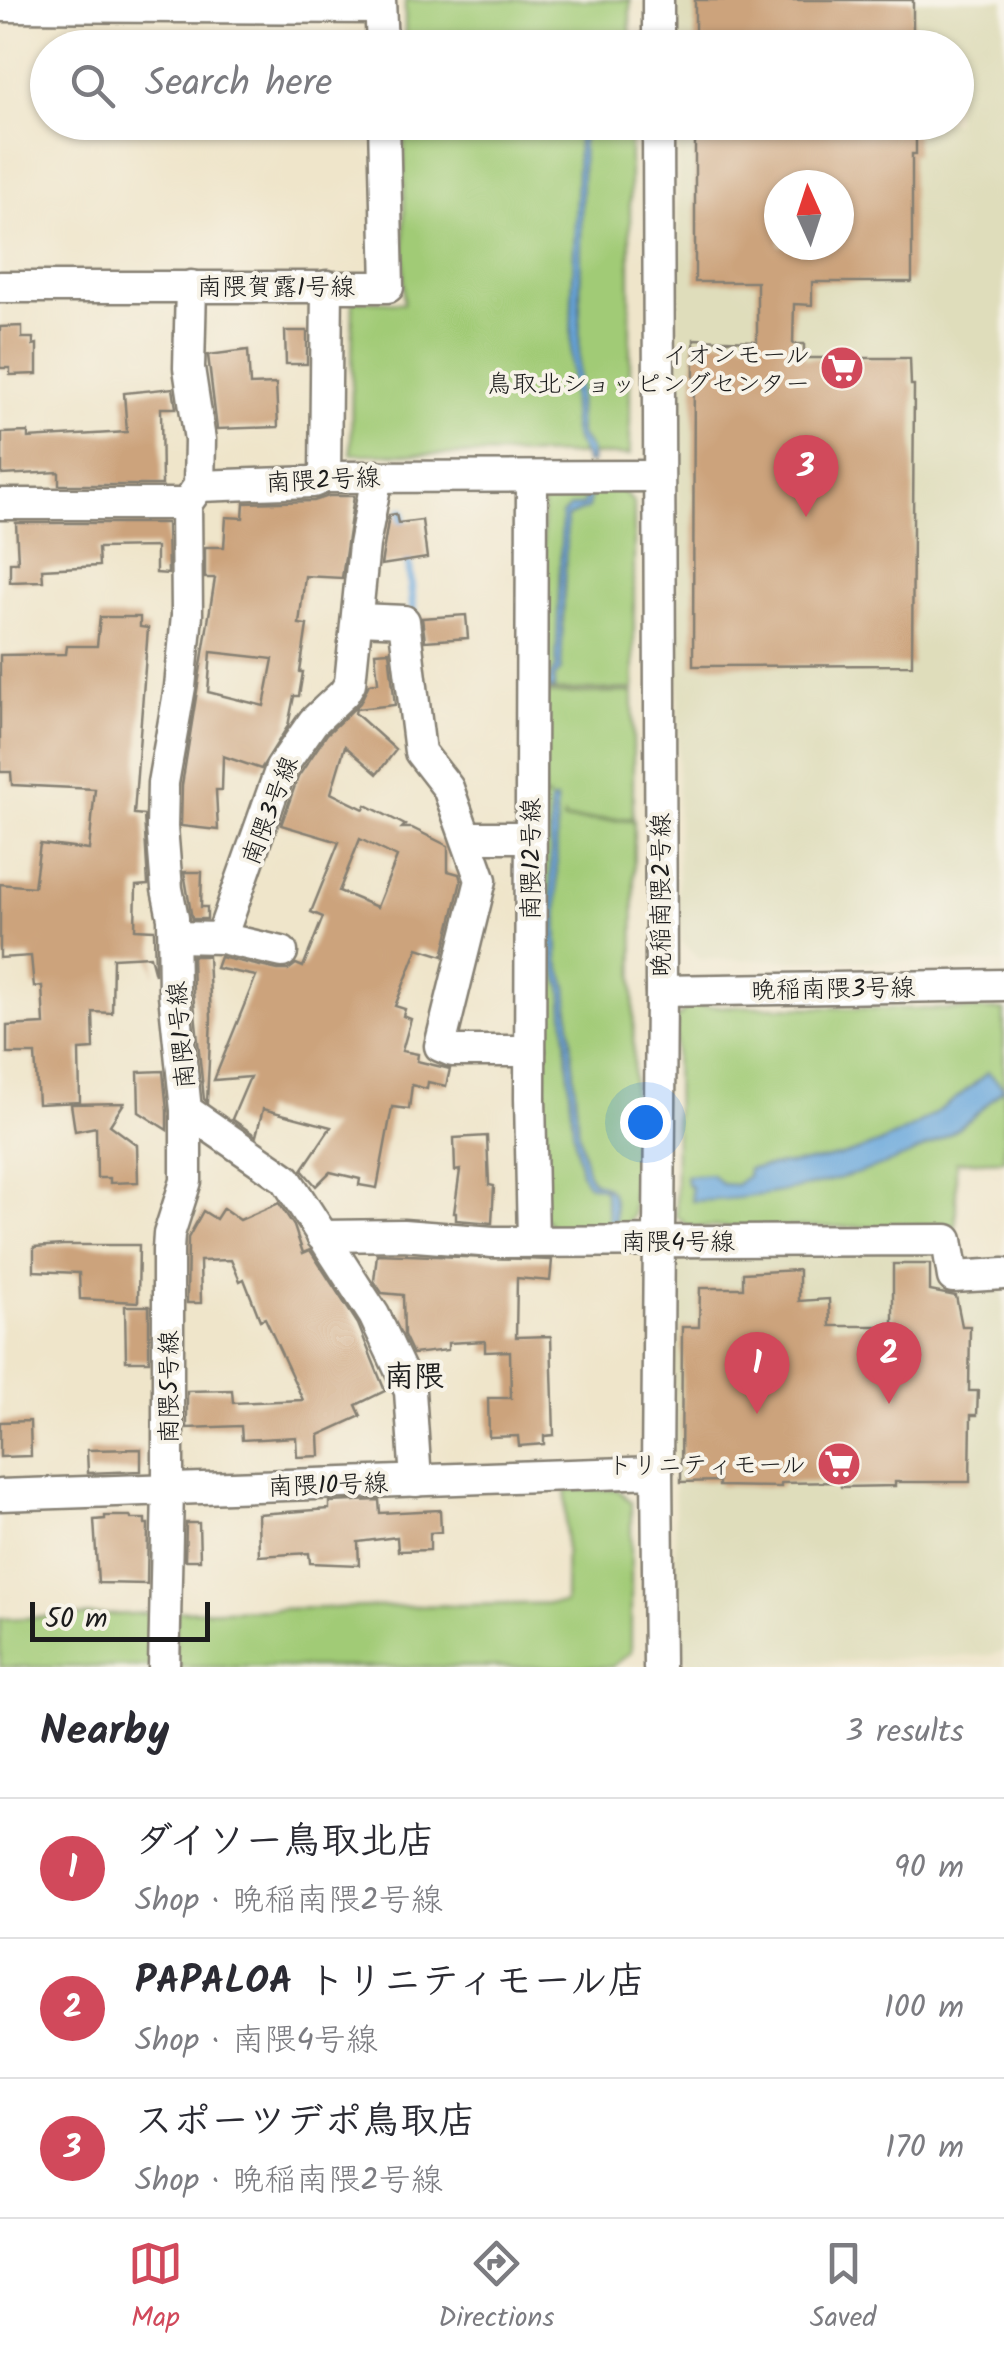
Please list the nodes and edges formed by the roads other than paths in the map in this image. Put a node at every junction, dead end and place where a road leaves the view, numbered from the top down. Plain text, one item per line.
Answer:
1 (658, 0) edge
2 (380, 4) edge
3 (0, 6) edge
4 (381, 30) edge
5 (658, 30) edge
6 (384, 140) edge
7 (658, 140) edge
8 (191, 286) junction
9 (327, 286) junction
10 (0, 287) edge
11 (325, 476) junction
12 (377, 476) junction
13 (657, 476) junction
14 (532, 477) junction
15 (192, 495) junction
16 (0, 504) edge
17 (359, 620) junction
18 (467, 837) junction
19 (530, 837) junction
20 (175, 936) junction
21 (222, 938) junction
22 (282, 952) dead end
23 (1004, 985) edge
24 (661, 991) junction
25 (530, 1051) junction
26 (186, 1110) junction
27 (322, 1236) junction
28 (533, 1242) junction
29 (659, 1242) junction
30 (1004, 1274) edge
31 (656, 1472) junction
32 (416, 1481) junction
33 (168, 1490) junction
34 (0, 1495) edge
35 (164, 1667) edge
36 (659, 1667) edge

1 - 5 street
2 - 3 street
2 - 4 street
6 - 9 street, 南隈賀露1号線
7 - 13 street, 晩稲南隈2号線
8 - 9 street, 南隈賀露1号線
8 - 10 street, 南隈賀露1号線
8 - 15 street, 南隈1号線
9 - 11 street
11 - 12 street, 南隈2号線
11 - 15 street, 南隈2号線
12 - 14 street, 南隈2号線
12 - 17 street, 南隈3号線
13 - 14 street, 南隈2号線
13 - 24 street, 晩稲南隈2号線
14 - 19 street, 南隈12号線
15 - 16 street, 南隈2号線
15 - 20 street, 南隈1号線
17 - 18 street
17 - 21 street, 南隈3号線
18 - 19 street
18 - 25 street
19 - 25 street, 南隈12号線
20 - 21 street
20 - 26 street, 南隈1号線
21 - 22 street
23 - 24 street, 晩稲南隈3号線
24 - 29 street, 晩稲南隈2号線
25 - 28 street, 南隈12号線
26 - 27 street, 南隈1号線
26 - 33 street, 南隈5号線
27 - 28 street, 南隈4号線
27 - 32 street, 南隈1号線
28 - 29 street, 南隈4号線
29 - 30 street, 南隈4号線
29 - 31 street, 晩稲南隈2号線
31 - 32 street, 南隈10号線
31 - 36 street, 晩稲南隈2号線
32 - 33 street, 南隈10号線
33 - 34 street, 南隈10号線
33 - 35 street, 南隈5号線

